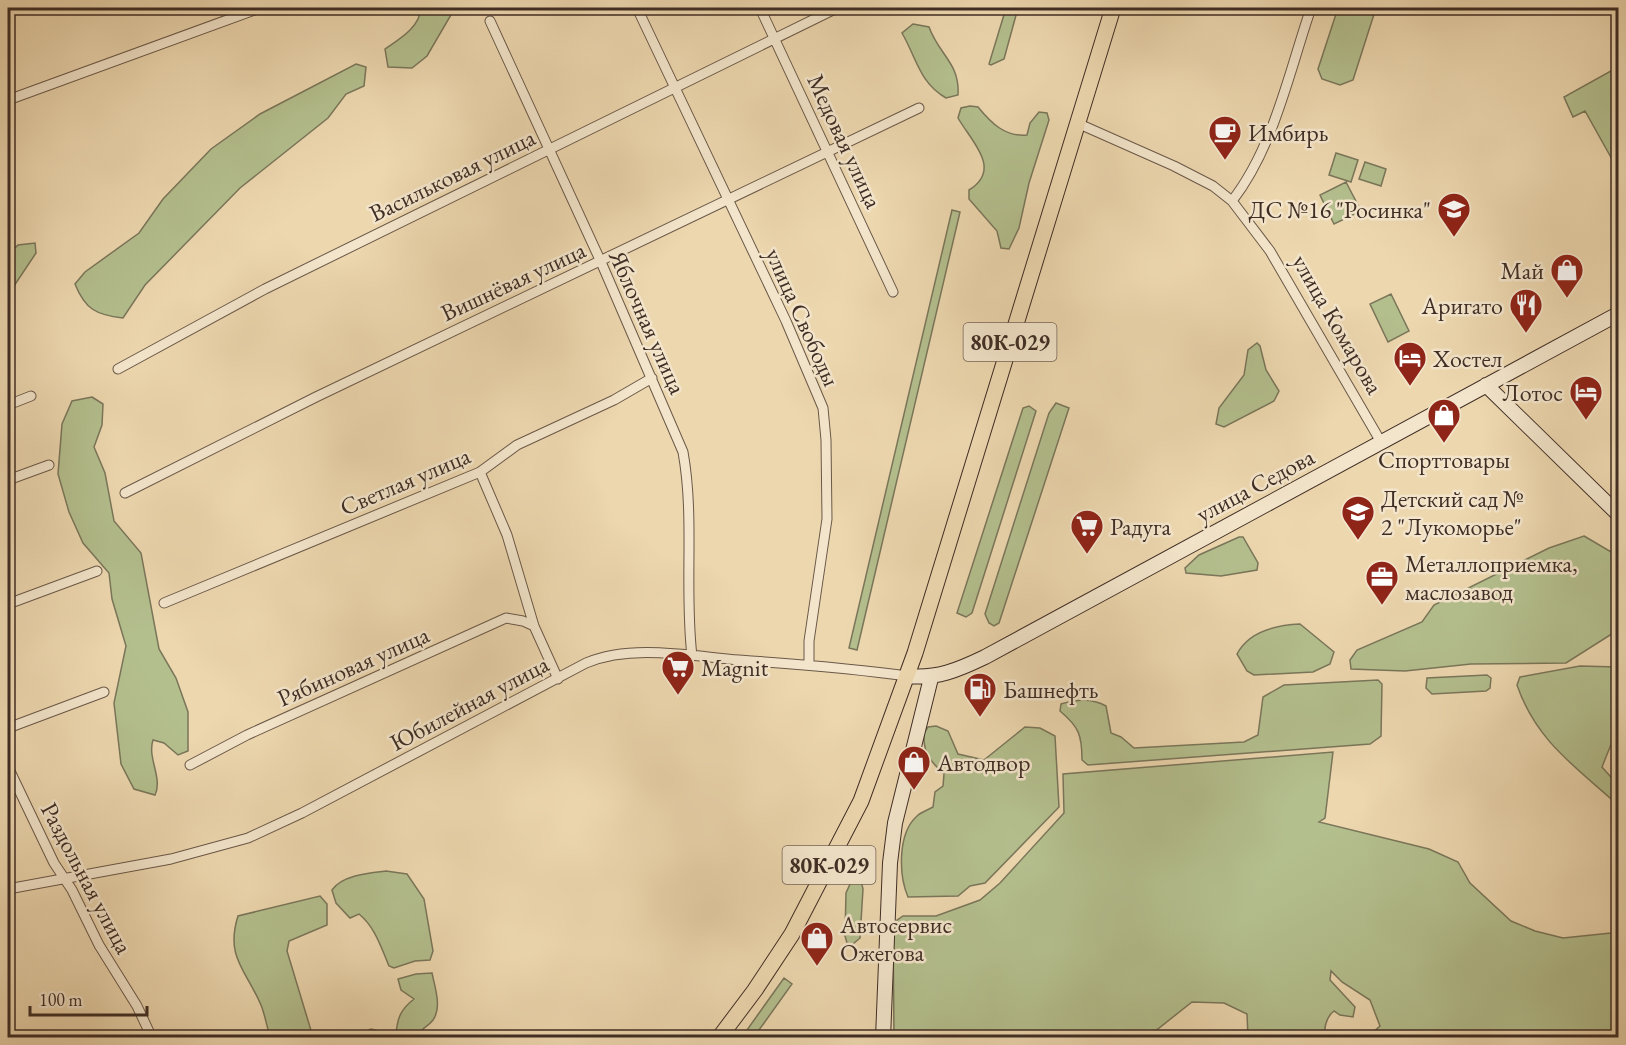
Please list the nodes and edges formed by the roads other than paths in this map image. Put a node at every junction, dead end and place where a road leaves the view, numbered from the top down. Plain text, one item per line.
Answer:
1 (260, 8) edge
2 (637, 8) edge
3 (760, 8) edge
4 (837, 8) edge
5 (1113, 8) edge
6 (1311, 8) edge
7 (490, 21) dead end
8 (775, 40) junction
9 (675, 89) junction
10 (8, 100) edge
11 (919, 108) dead end
12 (1077, 123) junction
13 (549, 149) junction
14 (829, 150) junction
15 (728, 200) junction
16 (1232, 201) junction
17 (601, 262) junction
18 (893, 292) dead end
19 (1618, 314) edge
20 (117, 369) dead end
21 (652, 378) junction
22 (1486, 385) junction
23 (31, 396) dead end
24 (8, 405) edge
25 (1381, 442) junction
26 (49, 465) dead end
27 (480, 472) junction
28 (8, 480) edge
29 (125, 493) dead end
30 (1618, 514) edge
31 (97, 571) dead end
32 (164, 603) dead end
33 (8, 604) edge
34 (534, 626) junction
35 (692, 656) junction
36 (809, 665) junction
37 (907, 676) junction
38 (931, 678) junction
39 (558, 679) junction
40 (104, 692) dead end
41 (8, 728) edge
42 (190, 765) dead end
43 (8, 767) edge
44 (65, 879) junction
45 (8, 889) edge
46 (152, 1038) edge
47 (719, 1038) edge
48 (883, 1038) edge

1 - 10 street
2 - 9 street, улица Свободы
3 - 8 street, Медовая улица
4 - 8 street, Васильковая улица
5 - 12 main road, 80К-029
6 - 16 street
7 - 13 street, Яблочная улица
8 - 9 street, Васильковая улица
8 - 14 street, Медовая улица
9 - 13 street, Васильковая улица
9 - 15 street, улица Свободы
11 - 14 street, Вишнёвая улица
12 - 16 street, улица Комарова
12 - 37 main road, 80К-029
13 - 17 street, Яблочная улица
13 - 20 street, Васильковая улица
14 - 15 street, Вишнёвая улица
14 - 18 street, Медовая улица
15 - 17 street, Вишнёвая улица
15 - 36 street, улица Свободы
16 - 25 street, улица Комарова
17 - 21 street, Яблочная улица
17 - 29 street, Вишнёвая улица
19 - 22 main road, улица Седова
21 - 27 street, Светлая улица
21 - 35 street, Яблочная улица
22 - 25 main road, улица Седова
22 - 30 main road
23 - 24 street
25 - 38 main road, улица Седова
26 - 28 street
27 - 32 street, Светлая улица
27 - 34 street
31 - 33 street
34 - 39 street
34 - 42 street, Рябиновая улица
35 - 36 street, Юбилейная улица
35 - 39 street, Юбилейная улица
36 - 37 street, Юбилейная улица
37 - 38 main road, улица Седова
37 - 47 main road, 80К-029
38 - 48 main road
39 - 44 street, Юбилейная улица
40 - 41 street
43 - 44 street, Раздольная улица
44 - 45 street, Юбилейная улица
44 - 46 street, Раздольная улица

